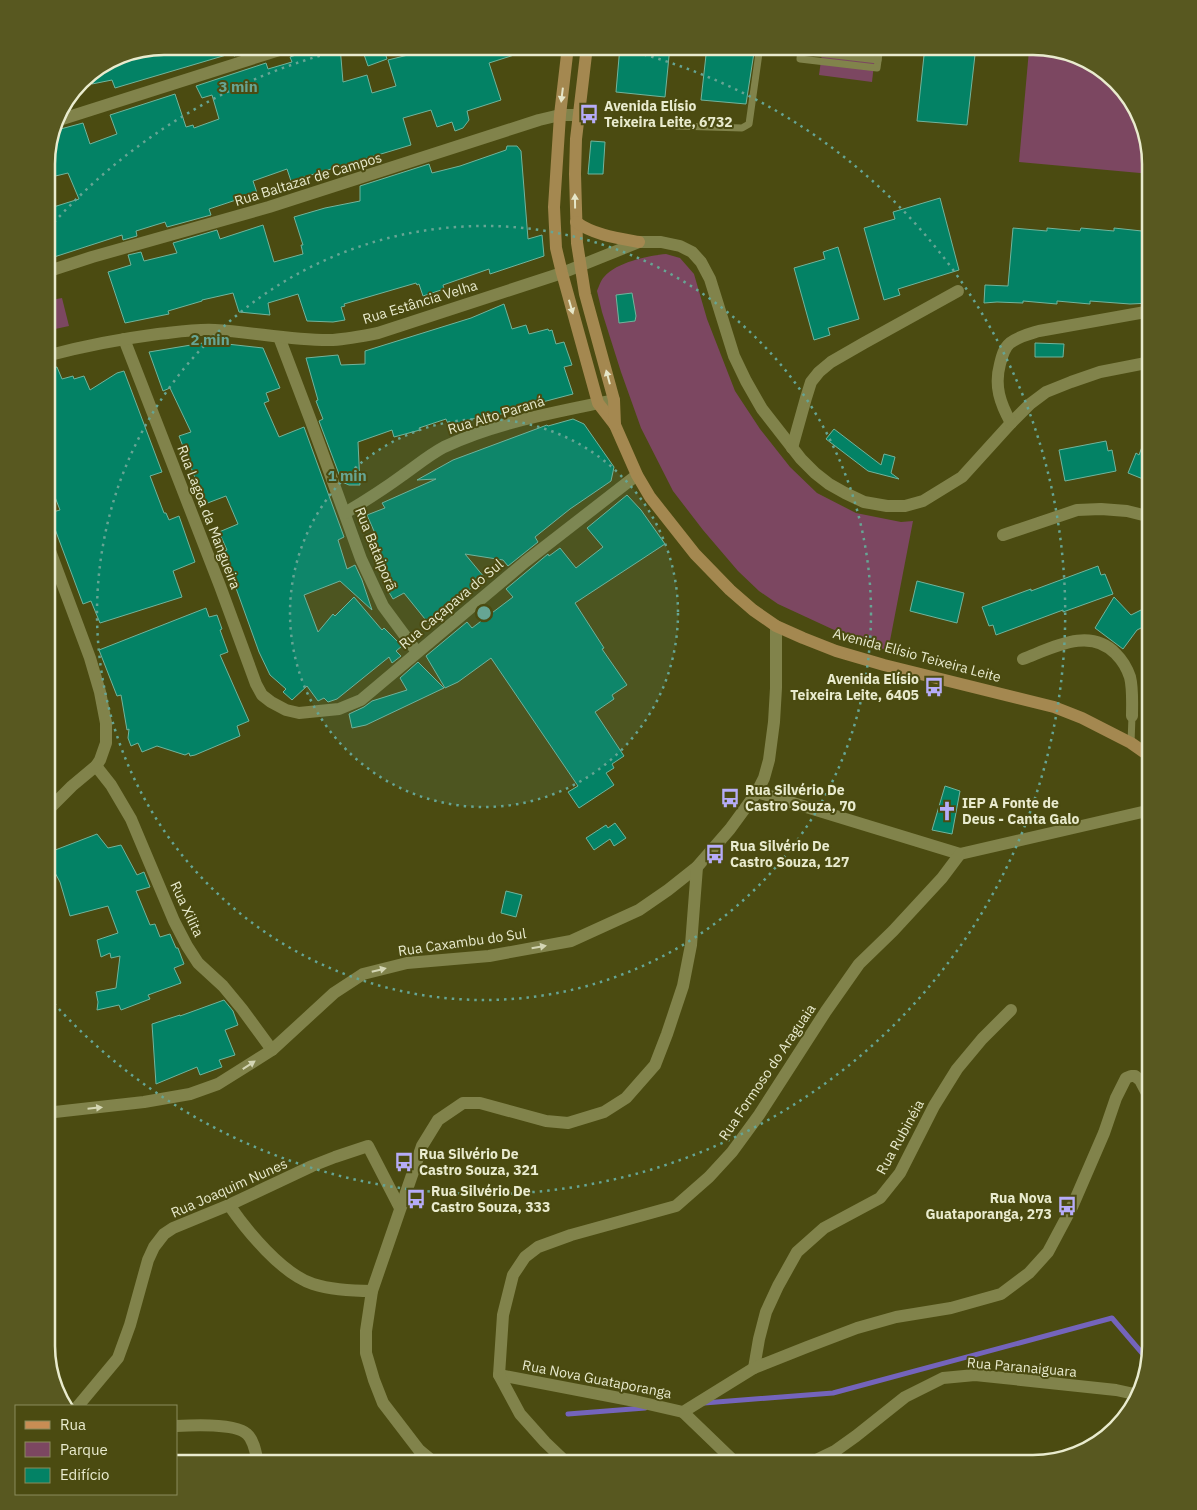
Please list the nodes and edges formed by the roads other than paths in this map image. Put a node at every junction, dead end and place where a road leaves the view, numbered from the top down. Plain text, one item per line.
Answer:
1 (264, 55) edge
2 (567, 55) edge
3 (586, 55) edge
4 (759, 55) edge
5 (800, 55) edge
6 (878, 55) edge
7 (560, 115) junction
8 (578, 115) junction
9 (65, 118) edge
10 (677, 126) dead end
11 (576, 222) junction
12 (639, 242) junction
13 (580, 266) junction
14 (55, 269) edge
15 (562, 273) junction
16 (958, 291) dead end
17 (1142, 313) edge
18 (278, 337) junction
19 (124, 339) junction
20 (55, 353) edge
21 (1142, 364) edge
22 (614, 400) junction
23 (598, 403) junction
24 (1011, 423) junction
25 (614, 425) junction
26 (792, 448) junction
27 (637, 475) junction
28 (345, 513) junction
29 (1142, 515) edge
30 (1003, 535) dead end
31 (55, 564) edge
32 (776, 626) junction
33 (418, 652) junction
34 (1023, 659) dead end
35 (271, 702) joint
36 (1132, 716) joint
37 (1131, 743) junction
38 (1142, 751) edge
39 (98, 763) junction
40 (758, 792) junction
41 (55, 803) edge
42 (1142, 812) edge
43 (960, 854) junction
44 (697, 867) junction
45 (1011, 1010) dead end
46 (272, 1050) junction
47 (1142, 1084) edge
48 (55, 1112) edge
49 (229, 1205) junction
50 (400, 1208) junction
51 (372, 1291) junction
52 (754, 1368) junction
53 (499, 1375) junction
54 (1131, 1393) edge
55 (79, 1405) edge
56 (683, 1412) junction
57 (178, 1426) edge
58 (256, 1455) edge
59 (425, 1455) edge
60 (559, 1455) edge
61 (728, 1455) edge
62 (827, 1455) edge

1 - 9 street
2 -> 7 main road, Avenida Elísio Teixeira Leite
3 - 8 main road, Avenida Elísio Teixeira Leite
4 - 10 lane
5 - 6 lane
7 - 8 street, Rua Baltazar de Campos
7 - 14 street, Rua Baltazar de Campos
7 - 15 main road, Avenida Elísio Teixeira Leite
11 -> 8 main road, Avenida Elísio Teixeira Leite
11 - 12 main road
11 - 13 main road, Avenida Elísio Teixeira Leite
12 - 13 street, Rua Estância Velha
12 - 26 street
13 - 15 street, Rua Estância Velha
22 -> 13 main road, Avenida Elísio Teixeira Leite
15 - 18 street, Rua Estância Velha
15 -> 23 main road, Avenida Elísio Teixeira Leite
16 - 26 street
17 - 24 street
18 - 19 street, Rua Estância Velha
18 - 28 street, Rua Bataiporã
19 - 20 street, Rua Estância Velha
19 - 35 street, Rua Lagoa da Mangueira
21 - 24 street
22 - 23 street, Rua Alto Paraná
22 - 25 main road, Avenida Elísio Teixeira Leite
23 - 25 main road, Avenida Elísio Teixeira Leite
23 - 28 street, Rua Alto Paraná
24 - 26 street
25 - 27 main road, Avenida Elísio Teixeira Leite
27 - 32 main road, Avenida Elísio Teixeira Leite
27 - 33 street, Rua Caçapava do Sul
28 - 33 street, Rua Bataiporã
29 - 30 street
31 - 39 street
32 - 37 main road, Avenida Elísio Teixeira Leite
32 - 40 street, Rua Caxambu do Sul
33 - 35 street, Rua Caçapava do Sul
34 - 36 street
36 - 37 lane
37 - 38 main road, Avenida Elísio Teixeira Leite
39 - 41 street
39 - 46 street, Rua Xilita
40 - 43 street
40 - 44 street, Rua Caxambu do Sul
42 - 43 street
43 - 53 street, Rua Formoso do Araguaia
46 -> 44 street, Rua Caxambu do Sul
44 - 50 street
45 - 52 street, Rua Rubinéia
48 -> 46 street, Rua Caxambu do Sul
47 - 52 street, Rua Nova Guataporanga
49 - 50 street, Rua Joaquim Nunes
49 - 51 street
49 - 55 street, Rua Joaquim Nunes
50 - 51 street
51 - 59 street
52 - 56 street, Rua Nova Guataporanga
53 - 56 street, Rua Nova Guataporanga
53 - 60 street
54 - 62 street, Rua Paranaiguara
56 - 61 street
57 - 58 street

